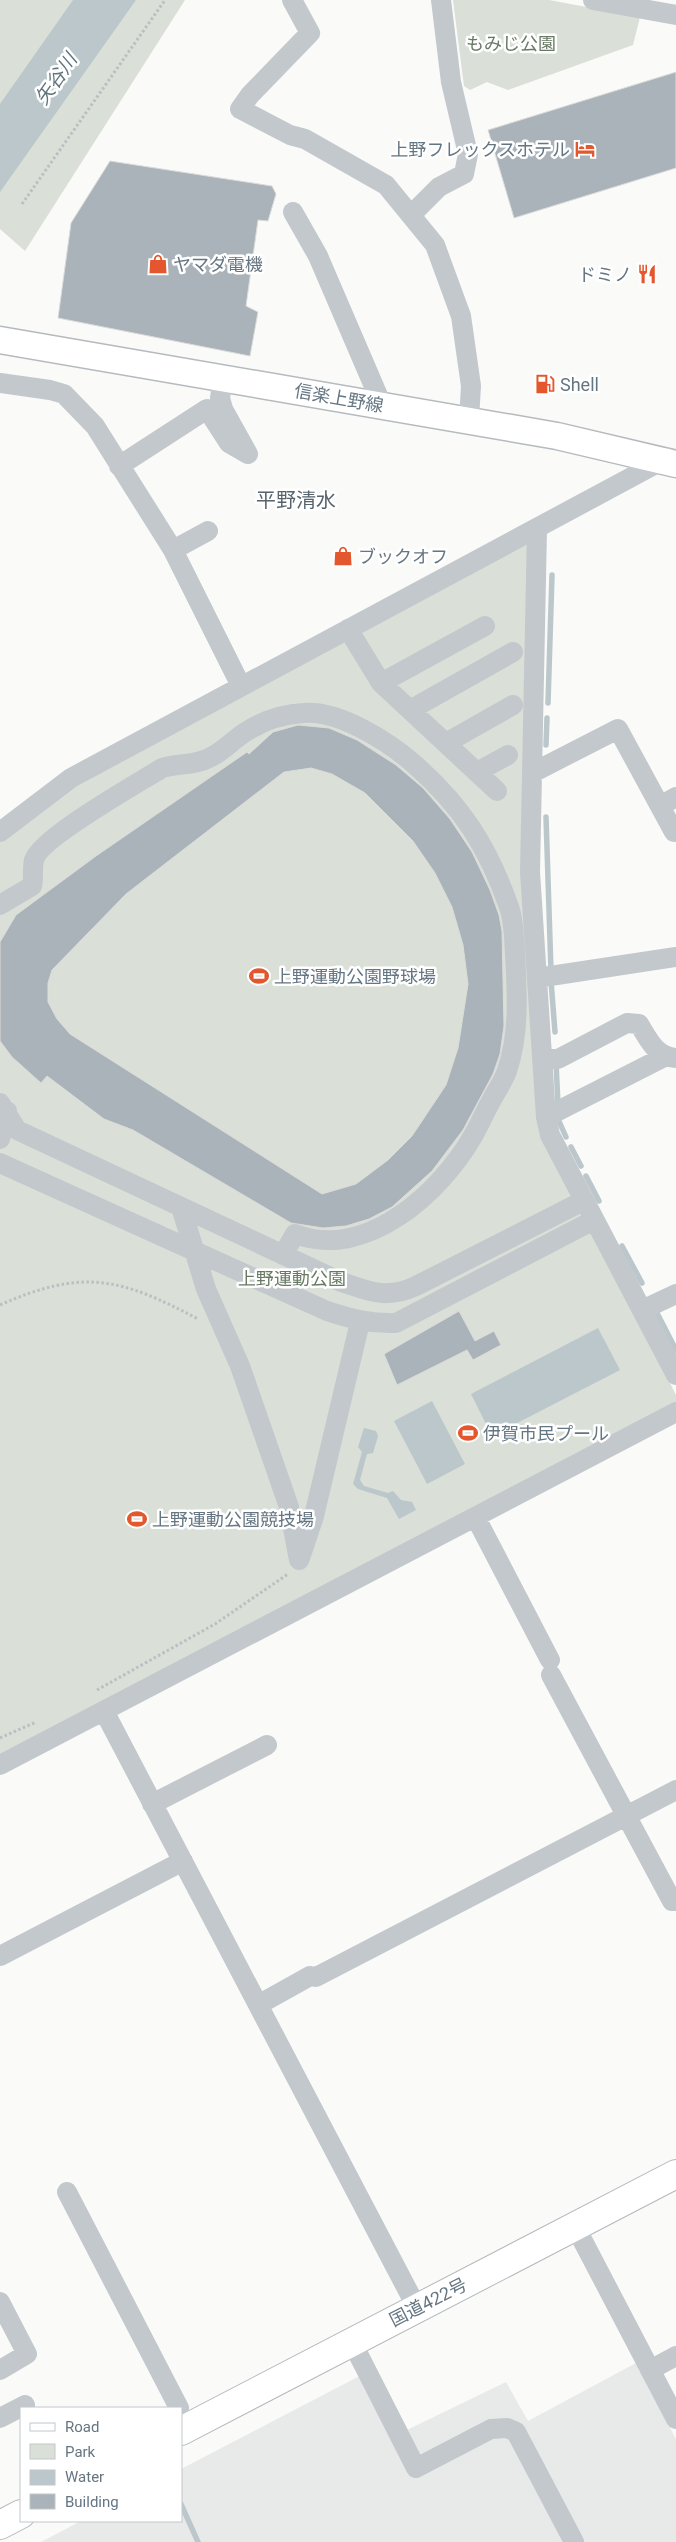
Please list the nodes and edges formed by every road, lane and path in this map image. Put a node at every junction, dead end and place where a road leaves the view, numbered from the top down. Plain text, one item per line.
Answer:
1 (165, 0) edge
2 (292, 0) edge
3 (441, 0) edge
4 (593, 0) edge
5 (676, 15) edge
6 (22, 204) dead end
7 (293, 212) dead end
8 (411, 215) junction
9 (0, 340) edge
10 (223, 378) junction
11 (0, 383) edge
12 (382, 405) junction
13 (470, 420) junction
14 (672, 459) edge
15 (119, 466) junction
16 (537, 529) junction
17 (208, 531) dead end
18 (173, 550) junction
19 (485, 626) dead end
20 (348, 629) junction
21 (513, 652) dead end
22 (381, 683) junction
23 (241, 686) junction
24 (513, 705) dead end
25 (410, 710) junction
26 (446, 743) junction
27 (508, 755) dead end
28 (477, 772) junction
29 (532, 773) junction
30 (497, 791) dead end
31 (668, 802) edge
32 (0, 832) edge
33 (674, 832) dead end
34 (0, 905) edge
35 (676, 957) edge
36 (537, 978) junction
37 (670, 1058) edge
38 (542, 1059) junction
39 (3, 1107) edge
40 (546, 1117) junction
41 (0, 1139) edge
42 (0, 1163) edge
43 (583, 1201) junction
44 (180, 1207) junction
45 (594, 1220) junction
46 (192, 1249) junction
47 (283, 1255) junction
48 (340, 1281) junction
49 (676, 1294) edge
50 (0, 1305) edge
51 (642, 1310) junction
52 (327, 1311) junction
53 (207, 1316) dead end
54 (360, 1322) junction
55 (676, 1374) edge
56 (676, 1412) edge
57 (476, 1518) junction
58 (299, 1560) junction
59 (95, 1691) dead end
60 (104, 1711) junction
61 (39, 1721) dead end
62 (0, 1738) edge
63 (267, 1745) dead end
64 (0, 1765) edge
65 (676, 1790) edge
66 (152, 1804) junction
67 (627, 1815) junction
68 (183, 1861) junction
69 (676, 1901) edge
70 (0, 1956) edge
71 (258, 2005) junction
72 (676, 2174) edge
73 (67, 2192) dead end
74 (575, 2226) junction
75 (0, 2302) edge
76 (417, 2308) junction
77 (352, 2342) junction
78 (676, 2356) edge
79 (0, 2370) edge
80 (650, 2370) junction
81 (26, 2405) dead end
82 (22, 2407) edge
83 (176, 2407) edge
84 (20, 2408) edge
85 (0, 2418) edge
86 (183, 2420) edge
87 (676, 2420) edge
88 (20, 2515) edge
89 (0, 2525) edge
90 (574, 2542) edge

1 - 6 path
2 - 8 street
3 - 8 street
4 - 5 street
7 - 12 street
8 - 13 street
9 - 10 main road, 信楽上野線
10 - 12 main road, 信楽上野線
10 - 15 street
11 - 15 street
12 - 13 main road, 信楽上野線
13 - 14 main road, 信楽上野線
14 - 16 street
15 - 18 street
16 - 20 street
16 - 29 street
17 - 18 street
18 - 23 street
19 - 22 street
20 - 22 street
20 - 23 street
21 - 25 street
22 - 25 street
23 - 32 street
24 - 26 street
25 - 26 street
26 - 28 street
27 - 28 street
28 - 30 street
29 - 31 street
29 - 36 street
31 - 33 street
34 - 47 street
35 - 36 street
36 - 38 street
37 - 38 street
37 - 40 street
38 - 40 street
39 - 41 street
39 - 44 street
40 - 43 street
42 - 46 street
43 - 45 street
43 - 48 street
44 - 46 street
44 - 47 street
45 - 51 street
45 - 54 street
46 - 52 street
46 - 58 street
47 - 48 street
48 - 52 street
49 - 51 street
50 - 53 path
51 - 55 street
52 - 54 street
54 - 58 street
56 - 57 street
57 - 60 street
57 - 67 street
58 - 59 path
60 - 64 street
60 - 66 street
61 - 62 path
63 - 66 street
65 - 67 street
66 - 68 street
67 - 69 street
67 - 71 street
68 - 70 street
68 - 71 street
71 - 76 street
72 - 74 highway, 国道422号
73 - 83 street
74 - 76 highway, 国道422号
74 - 80 street
75 - 79 street
76 - 77 highway, 国道422号
77 - 86 highway, 国道422号
77 - 90 street
78 - 80 street
80 - 87 street
81 - 82 street
84 - 85 street
88 - 89 highway

